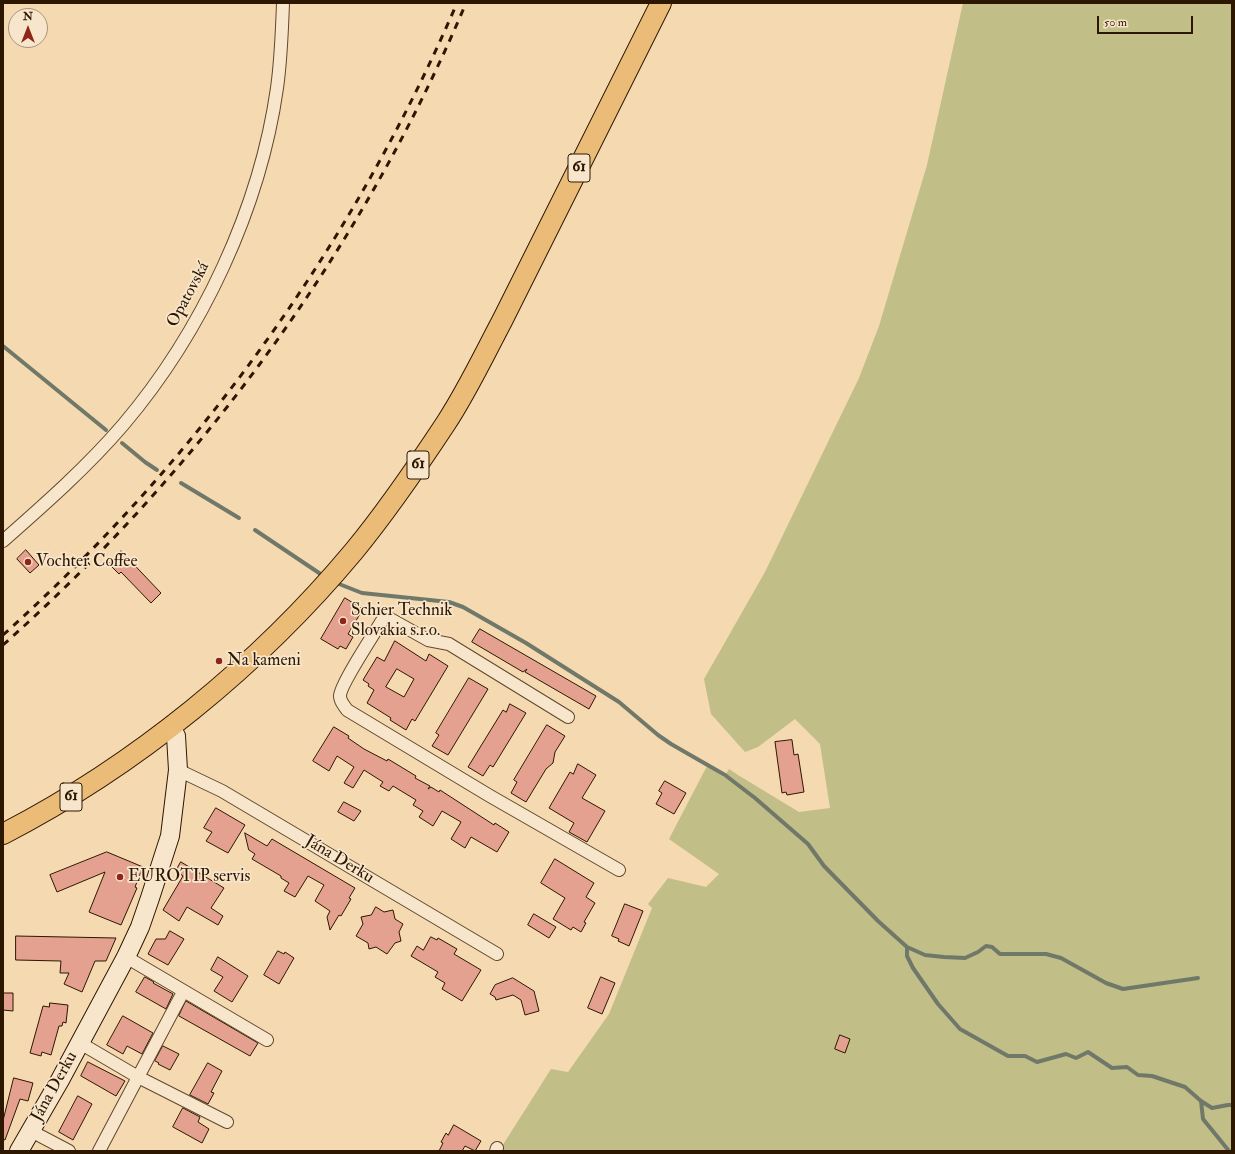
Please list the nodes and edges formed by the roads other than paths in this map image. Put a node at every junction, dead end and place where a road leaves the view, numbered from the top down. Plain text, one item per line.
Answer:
1 (283, 3) edge
2 (661, 3) edge
3 (3, 540) edge
4 (568, 717) dead end
5 (170, 728) junction
6 (178, 770) junction
7 (3, 834) edge
8 (619, 870) dead end
9 (497, 954) dead end
10 (126, 957) junction
11 (183, 992) junction
12 (267, 1040) dead end
13 (80, 1043) junction
14 (138, 1077) junction
15 (227, 1122) dead end
16 (30, 1131) junction
17 (19, 1151) edge
18 (69, 1151) edge
19 (99, 1151) edge

1 - 3 street, Opatovská
2 - 5 main road, 61
4 - 8 street
5 - 6 street, Jána Derku
5 - 7 main road, 61
6 - 9 street, Jána Derku
6 - 10 street, Jána Derku
10 - 11 street
10 - 13 street, Jána Derku
11 - 12 street
11 - 14 street
13 - 14 street, Jána Derku
13 - 16 street, Jána Derku
14 - 15 street, Jána Derku
14 - 19 street
16 - 17 street, Jána Derku
16 - 18 street, Jána Derku

